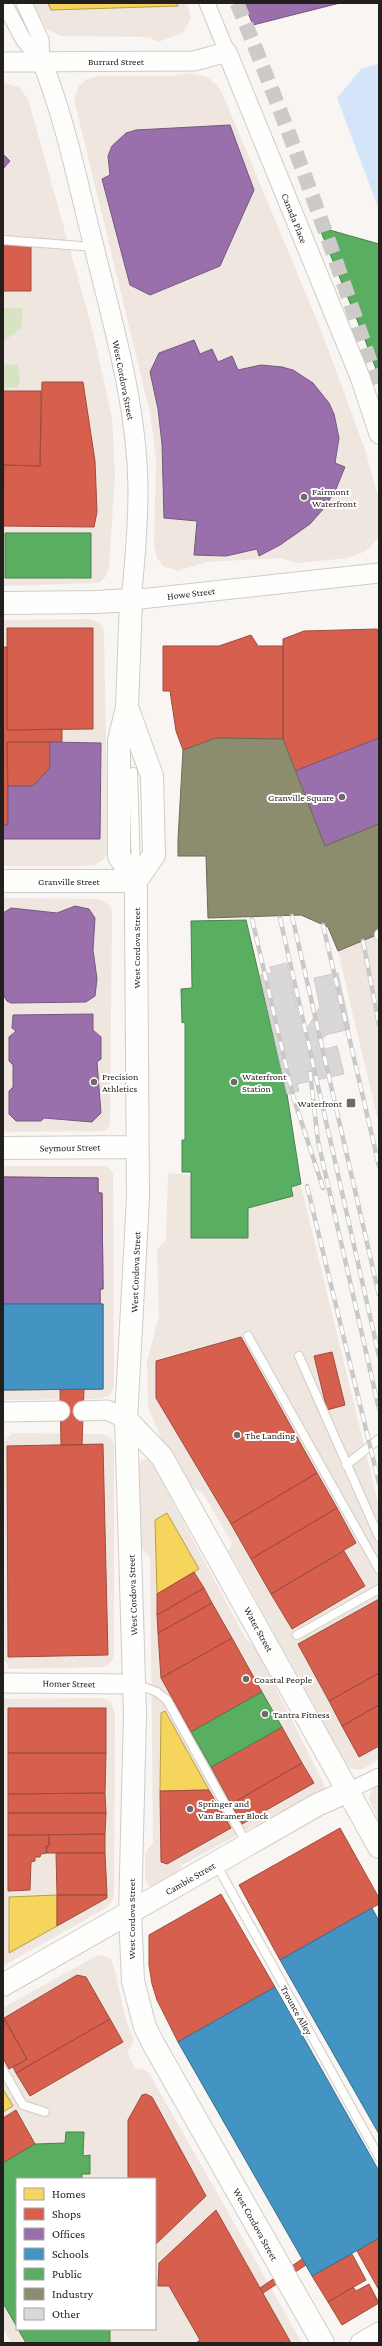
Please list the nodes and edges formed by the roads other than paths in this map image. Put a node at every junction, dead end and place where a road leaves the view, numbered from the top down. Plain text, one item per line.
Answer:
1 (4, 3) edge
2 (24, 3) edge
3 (207, 3) edge
4 (227, 52) junction
5 (3, 62) edge
6 (42, 62) junction
7 (3, 240) edge
8 (94, 247) junction
9 (379, 434) edge
10 (379, 573) edge
11 (131, 600) junction
12 (3, 603) edge
13 (127, 707) junction
14 (134, 772) dead end
15 (3, 881) edge
16 (136, 881) junction
17 (138, 1146) junction
18 (3, 1148) edge
19 (248, 1336) dead end
20 (299, 1356) dead end
21 (60, 1411) dead end
22 (83, 1411) dead end
23 (3, 1412) edge
24 (126, 1419) junction
25 (379, 1439) edge
26 (346, 1465) junction
27 (379, 1537) edge
28 (379, 1569) edge
29 (379, 1589) edge
30 (297, 1635) dead end
31 (3, 1682) edge
32 (135, 1684) junction
33 (379, 1776) edge
34 (348, 1791) junction
35 (247, 1845) junction
36 (379, 1847) edge
37 (215, 1864) junction
38 (130, 1914) junction
39 (6, 1981) edge
40 (3, 2070) edge
41 (45, 2112) dead end
42 (379, 2157) edge
43 (379, 2332) edge
44 (323, 2343) edge
45 (360, 2343) edge

1 - 6 street, West Cordova Street
2 - 6 street, West Cordova Street
3 - 4 street, Canada Place
4 - 6 street, Burrard Street
4 - 9 street, Canada Place
5 - 6 street, Burrard Street
6 - 8 street, West Cordova Street
7 - 8 lane
8 - 11 street, West Cordova Street
10 - 11 street, Howe Street
11 - 12 main road, Howe Street
11 - 13 main road, West Cordova Street
13 - 16 main road, West Cordova Street
13 - 16 main road, West Cordova Street
14 - 16 lane
15 - 16 main road, Granville Street
16 - 17 main road, West Cordova Street
17 - 18 main road, Seymour Street
17 - 24 main road, West Cordova Street
19 - 28 lane
20 - 26 lane
21 - 23 street
22 - 24 street
24 - 32 main road, West Cordova Street
24 - 34 main road, Water Street
25 - 26 lane
26 - 27 lane
29 - 30 lane
31 - 32 street, Homer Street
32 - 35 lane
32 - 38 main road, West Cordova Street
33 - 34 street, Cambie Street
34 - 35 main road, Cambie Street
34 - 36 main road, Water Street
35 - 37 main road, Cambie Street
37 - 38 main road, Cambie Street
37 - 42 lane, Trounce Alley
38 - 39 main road, Cambie Street
38 - 44 main road, West Cordova Street
40 - 41 lane
43 - 45 street

